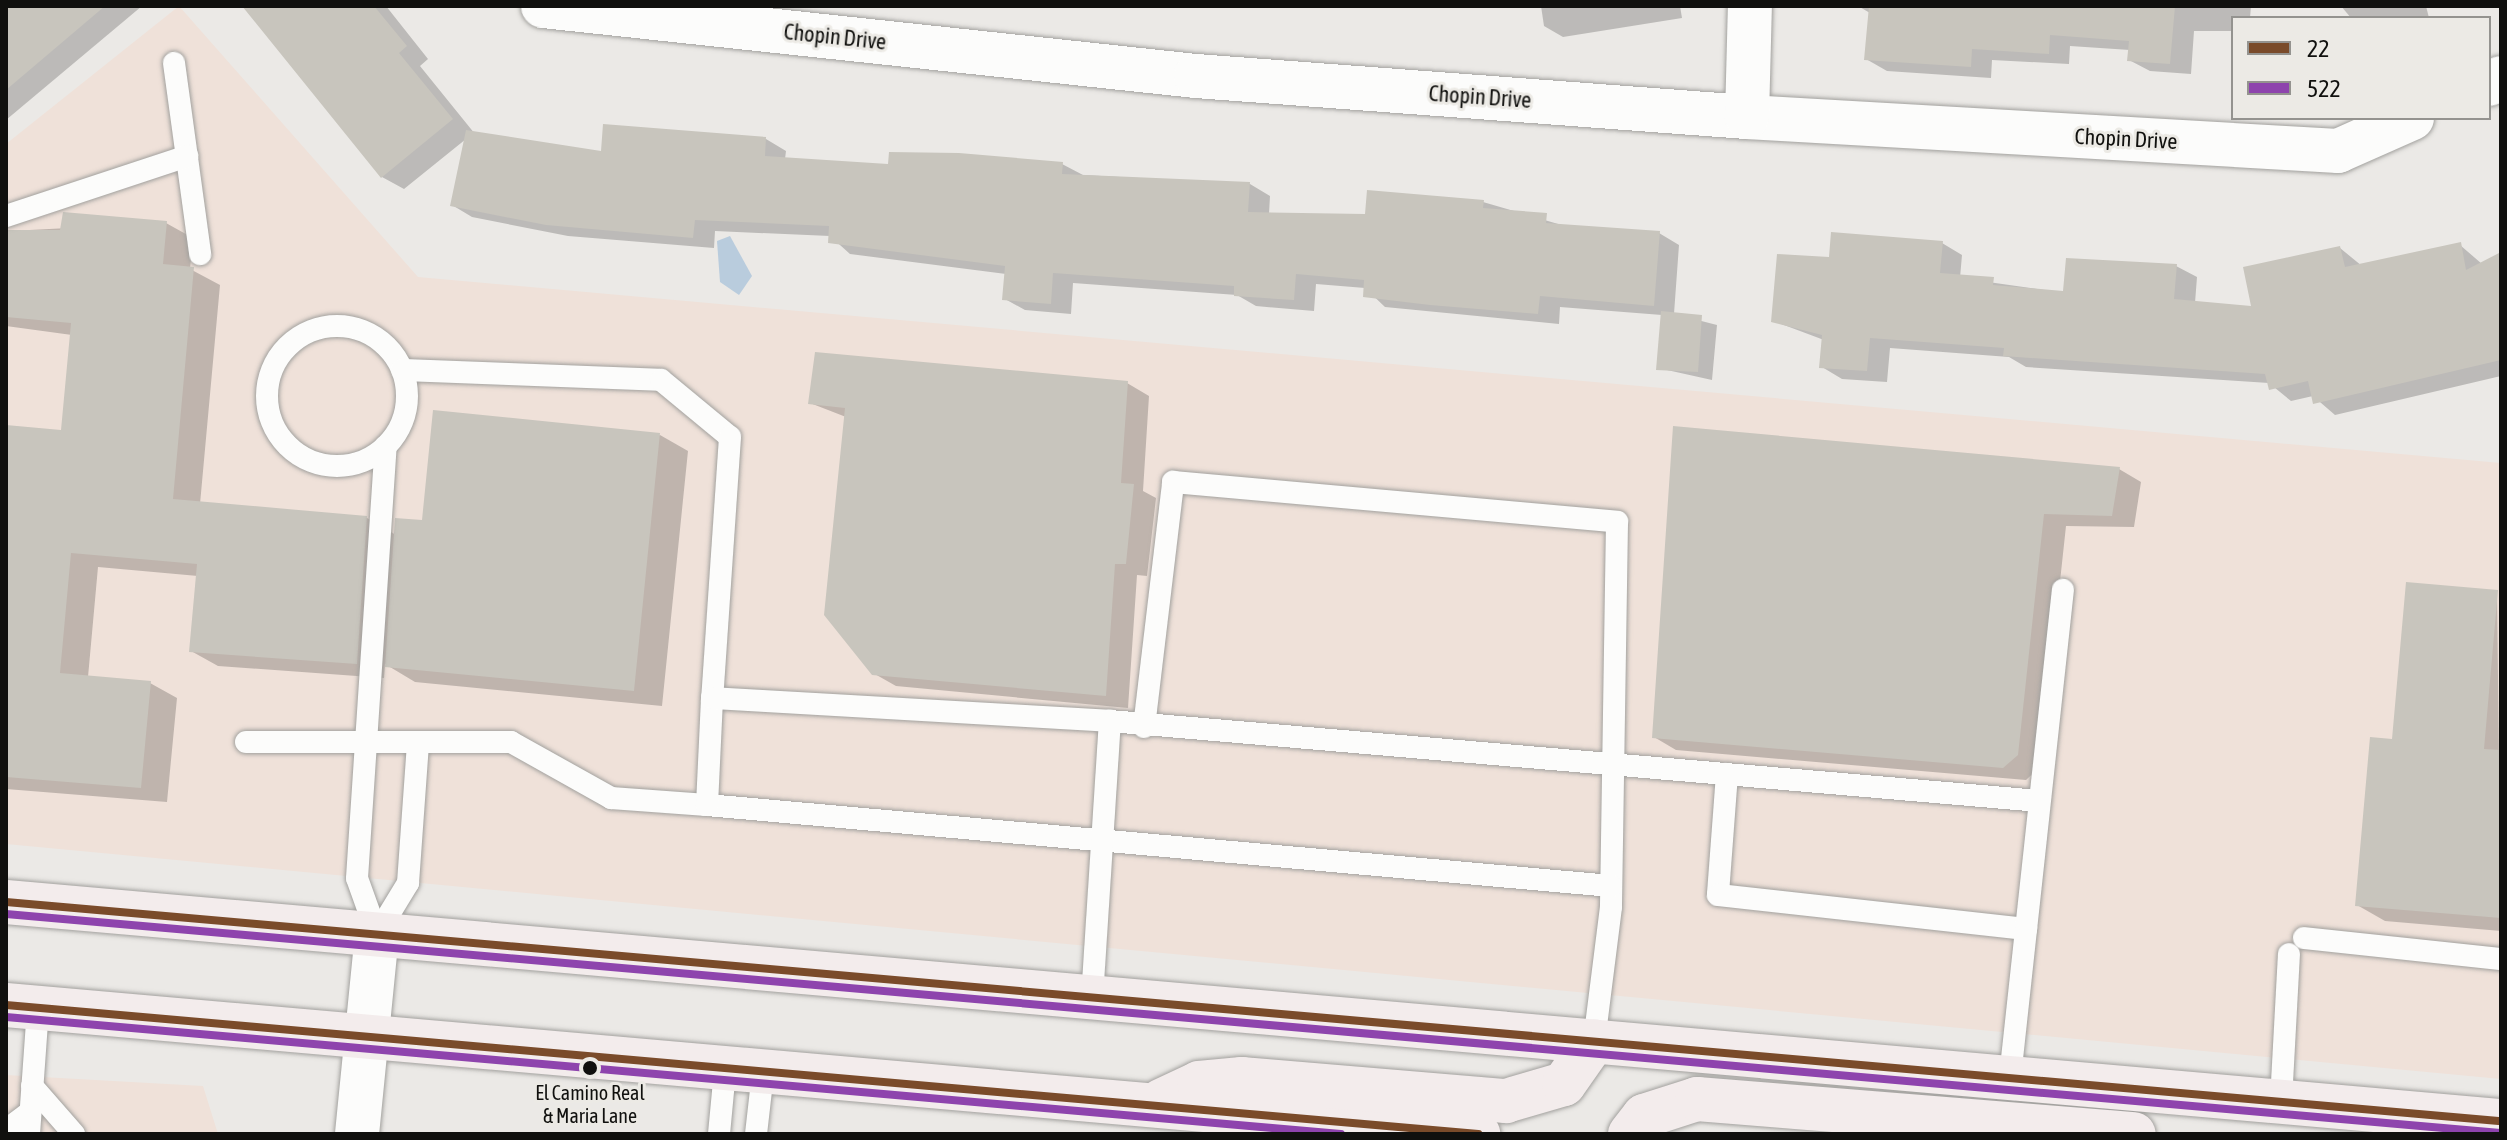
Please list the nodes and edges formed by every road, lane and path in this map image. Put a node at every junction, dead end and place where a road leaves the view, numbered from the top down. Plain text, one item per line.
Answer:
1 (543, 6) edge
2 (1750, 6) edge
3 (174, 63) dead end
4 (1747, 117) junction
5 (2408, 120) edge
6 (187, 156) junction
7 (6, 216) edge
8 (200, 254) dead end
9 (402, 370) junction
10 (386, 446) junction
11 (2063, 590) dead end
12 (712, 698) junction
13 (1110, 721) junction
14 (1144, 727) junction
15 (246, 742) dead end
16 (364, 742) junction
17 (418, 742) junction
18 (1613, 764) junction
19 (1727, 774) junction
20 (2040, 801) junction
21 (707, 805) junction
22 (1102, 835) junction
23 (1611, 886) junction
24 (6, 902) edge
25 (2026, 929) junction
26 (377, 934) junction
27 (2501, 959) edge
28 (1092, 998) junction
29 (22, 1007) edge
30 (368, 1037) junction
31 (1594, 1041) junction
32 (744, 1072) junction
33 (2010, 1077) junction
34 (32, 1086) junction
35 (2220, 1096) junction
36 (2281, 1101) junction
37 (1148, 1106) junction
38 (2501, 1121) edge
39 (30, 1123) edge
40 (6, 1130) edge
41 (74, 1134) edge
42 (357, 1134) edge
43 (719, 1134) edge
44 (756, 1134) edge
45 (1478, 1134) edge
46 (1630, 1134) edge
47 (2134, 1134) edge
48 (2144, 1134) edge

1 - 4 street, Chopin Drive
2 - 4 street
3 - 6 lane
4 - 5 street, Chopin Drive
6 - 7 lane
6 - 8 lane
9 - 10 lane
9 - 10 lane
9 - 12 lane
10 - 16 lane
11 - 20 lane
12 - 13 lane
12 - 21 lane
13 - 14 lane
13 - 22 lane
14 - 18 lane
14 - 18 lane
15 - 16 lane
16 - 17 lane
16 - 26 lane
17 - 21 lane
17 - 26 lane
18 - 19 lane
18 - 23 lane
19 - 20 lane
19 - 25 lane
20 - 25 lane
21 - 22 lane
22 - 23 lane
22 - 28 lane
23 - 31 lane
24 - 26 main road
25 - 33 lane
26 - 28 main road
26 - 30 street
27 - 36 lane
28 - 31 main road
29 - 30 main road
29 - 34 lane
30 - 32 main road
30 - 42 street
31 - 33 main road
31 - 37 main road
32 - 37 main road
32 - 43 lane
32 - 44 lane
33 - 35 main road
34 - 39 lane
34 - 41 lane
35 - 36 main road
35 - 48 main road
36 - 38 main road
37 - 45 main road
39 - 40 lane
46 - 47 main road

